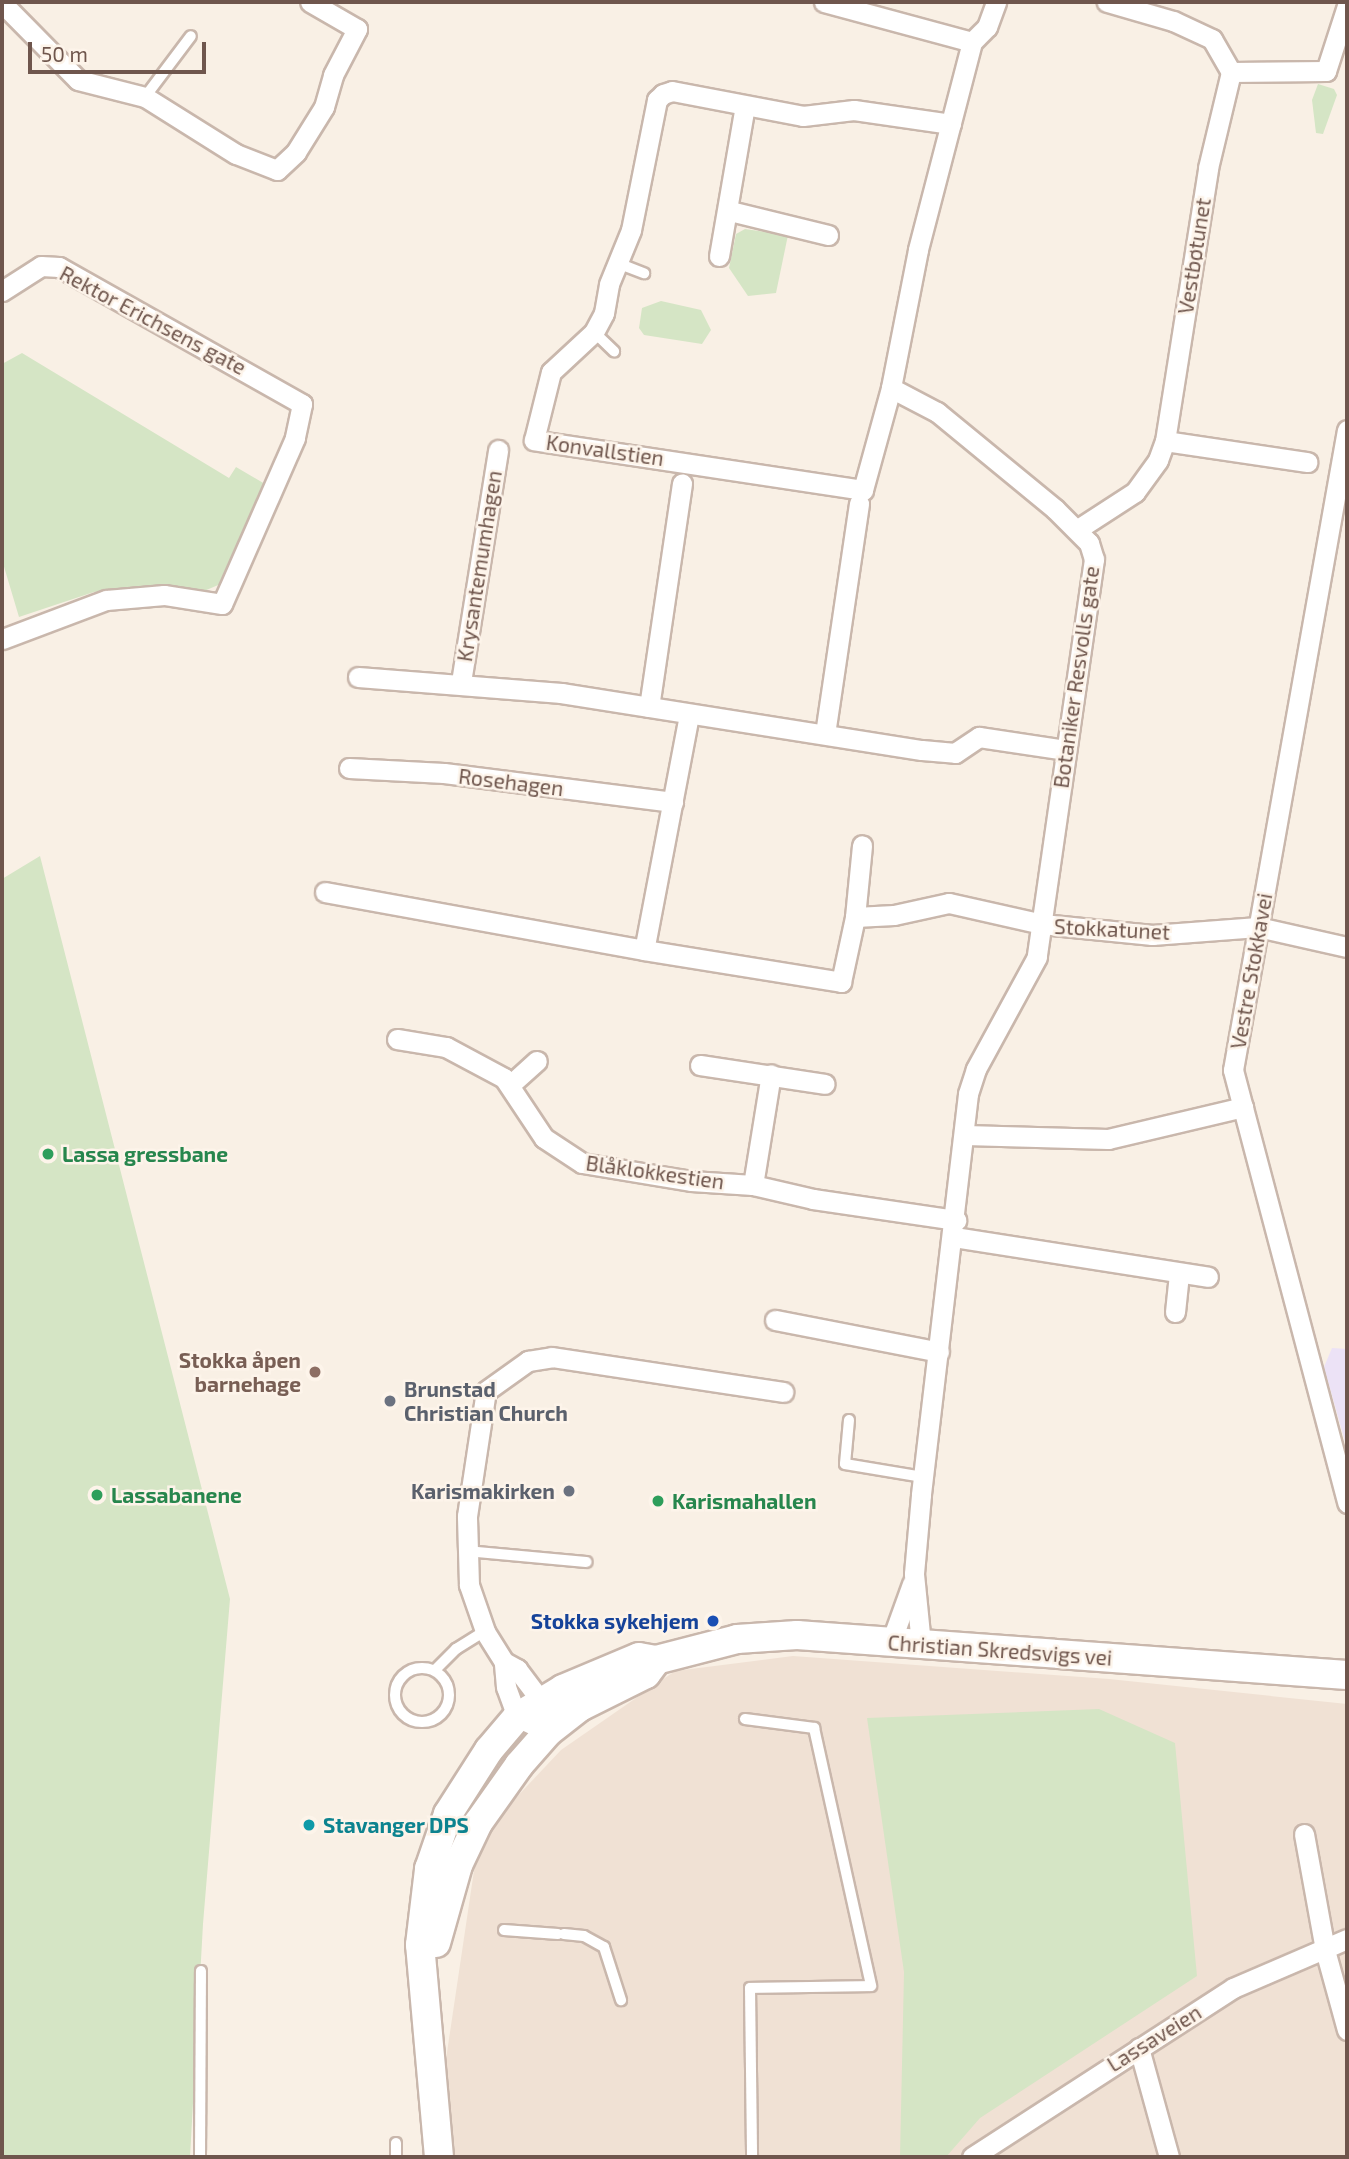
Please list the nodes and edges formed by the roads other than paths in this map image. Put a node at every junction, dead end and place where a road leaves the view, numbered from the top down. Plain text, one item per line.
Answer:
1 (310, 2) edge
2 (824, 2) edge
3 (996, 2) edge
4 (1107, 2) edge
5 (1178, 2) edge
6 (2, 3) edge
7 (1347, 6) edge
8 (1173, 21) junction
9 (191, 36) dead end
10 (972, 42) junction
11 (1231, 72) junction
12 (145, 97) junction
13 (745, 106) junction
14 (951, 124) junction
15 (730, 211) junction
16 (828, 235) dead end
17 (719, 256) dead end
18 (620, 264) junction
19 (644, 273) dead end
20 (2, 291) edge
21 (594, 332) junction
22 (614, 351) dead end
23 (891, 388) junction
24 (1347, 430) edge
25 (1165, 441) junction
26 (498, 450) dead end
27 (1307, 462) dead end
28 (682, 482) dead end
29 (859, 503) dead end
30 (1078, 529) junction
31 (2, 639) edge
32 (358, 677) dead end
33 (461, 682) junction
34 (649, 706) junction
35 (689, 715) junction
36 (825, 734) junction
37 (1066, 750) junction
38 (349, 768) dead end
39 (673, 802) junction
40 (862, 845) dead end
41 (325, 892) dead end
42 (855, 918) junction
43 (1042, 925) junction
44 (1258, 927) junction
45 (1347, 947) edge
46 (644, 950) junction
47 (397, 1039) dead end
48 (537, 1061) dead end
49 (700, 1065) dead end
50 (771, 1074) junction
51 (825, 1084) dead end
52 (510, 1085) junction
53 (1243, 1107) junction
54 (965, 1135) junction
55 (753, 1185) junction
56 (956, 1229) junction
57 (1180, 1274) junction
58 (1208, 1277) dead end
59 (1175, 1312) dead end
60 (775, 1320) dead end
61 (939, 1352) junction
62 (782, 1392) dead end
63 (849, 1420) dead end
64 (923, 1477) junction
65 (1347, 1503) edge
66 (466, 1551) junction
67 (586, 1562) dead end
68 (914, 1574) junction
69 (485, 1631) junction
70 (884, 1641) junction
71 (921, 1644) junction
72 (656, 1660) junction
73 (504, 1662) junction
74 (435, 1670) junction
75 (1347, 1675) edge
76 (541, 1701) junction
77 (517, 1717) junction
78 (745, 1719) dead end
79 (548, 1732) junction
80 (1304, 1834) dead end
81 (504, 1930) dead end
82 (1347, 1939) edge
83 (1325, 1950) junction
84 (201, 1971) dead end
85 (427, 1987) junction
86 (621, 2000) dead end
87 (1347, 2030) edge
88 (1139, 2048) junction
89 (396, 2143) dead end
90 (200, 2157) edge
91 (396, 2157) edge
92 (439, 2157) edge
93 (752, 2157) edge
94 (972, 2157) edge
95 (1169, 2157) edge

1 - 12 street
2 - 10 street
3 - 10 street
4 - 8 street
5 - 8 street
6 - 12 street
7 - 11 street
8 - 11 street
9 - 12 lane
10 - 14 street
11 - 25 street, Vestbøtunet
13 - 14 street, Konvallstien
13 - 15 street
13 - 18 street, Konvallstien
14 - 23 street
15 - 16 street
15 - 17 street
18 - 19 lane
18 - 21 street, Konvallstien
20 - 31 street, Rektor Erichsens gate
21 - 22 lane
21 - 23 street, Konvallstien
23 - 30 street, Botaniker Resvolls gate
24 - 44 street, Vestre Stokkavei
25 - 27 street
25 - 30 street, Vestbøtunet
26 - 33 street, Krysantemumhagen
28 - 34 street
29 - 36 street
30 - 37 street, Botaniker Resvolls gate
32 - 33 street, Krysantemumhagen
33 - 34 street, Krysantemumhagen
34 - 35 street, Krysantemumhagen
35 - 36 street, Krysantemumhagen
35 - 39 street
36 - 37 street, Krysantemumhagen
37 - 43 street, Botaniker Resvolls gate
38 - 39 street, Rosehagen
39 - 46 street
40 - 42 street
41 - 46 street
42 - 43 street
42 - 46 street
43 - 44 street, Stokkatunet
43 - 54 street, Botaniker Resvolls gate
44 - 45 street, Stokkatunet
44 - 53 street, Vestre Stokkavei
47 - 52 street, Blåklokkestien
48 - 52 street
49 - 50 street
50 - 51 street
50 - 55 street, Blåklokkestien
52 - 55 street, Blåklokkestien
53 - 54 street
53 - 65 street, Vestre Stokkavei
54 - 56 street, Botaniker Resvolls gate
55 - 56 street, Blåklokkestien
56 - 57 street
56 - 61 street, Botaniker Resvolls gate
57 - 58 street
57 - 59 street
60 - 61 street
61 - 64 street, Botaniker Resvolls gate
62 - 66 street
63 - 64 lane
64 - 68 street, Botaniker Resvolls gate
66 - 67 lane
66 - 69 street
68 - 70 street, Botaniker Resvolls gate
68 - 71 street, Botaniker Resvolls gate
69 - 73 street
69 - 74 lane
70 - 71 main road, Christian Skredsvigs vei
70 - 72 main road, Christian Skredsvigs vei
71 - 75 main road, Christian Skredsvigs vei
72 - 76 main road, Christian Skredsvigs vei
72 - 79 main road, Christian Skredsvigs vei
73 - 76 street
73 - 77 street
74 - 74 lane
76 - 77 main road, Christian Skredsvigs vei
76 - 79 street
77 - 79 street
77 - 85 main road, Christian Skredsvigs vei
78 - 93 lane
79 - 85 main road, Christian Skredsvigs vei
80 - 83 street
81 - 86 lane
82 - 83 street, Lassaveien
83 - 87 street
83 - 88 street, Lassaveien
84 - 90 lane
85 - 92 main road
88 - 94 street, Lassaveien
88 - 95 street
89 - 91 lane

